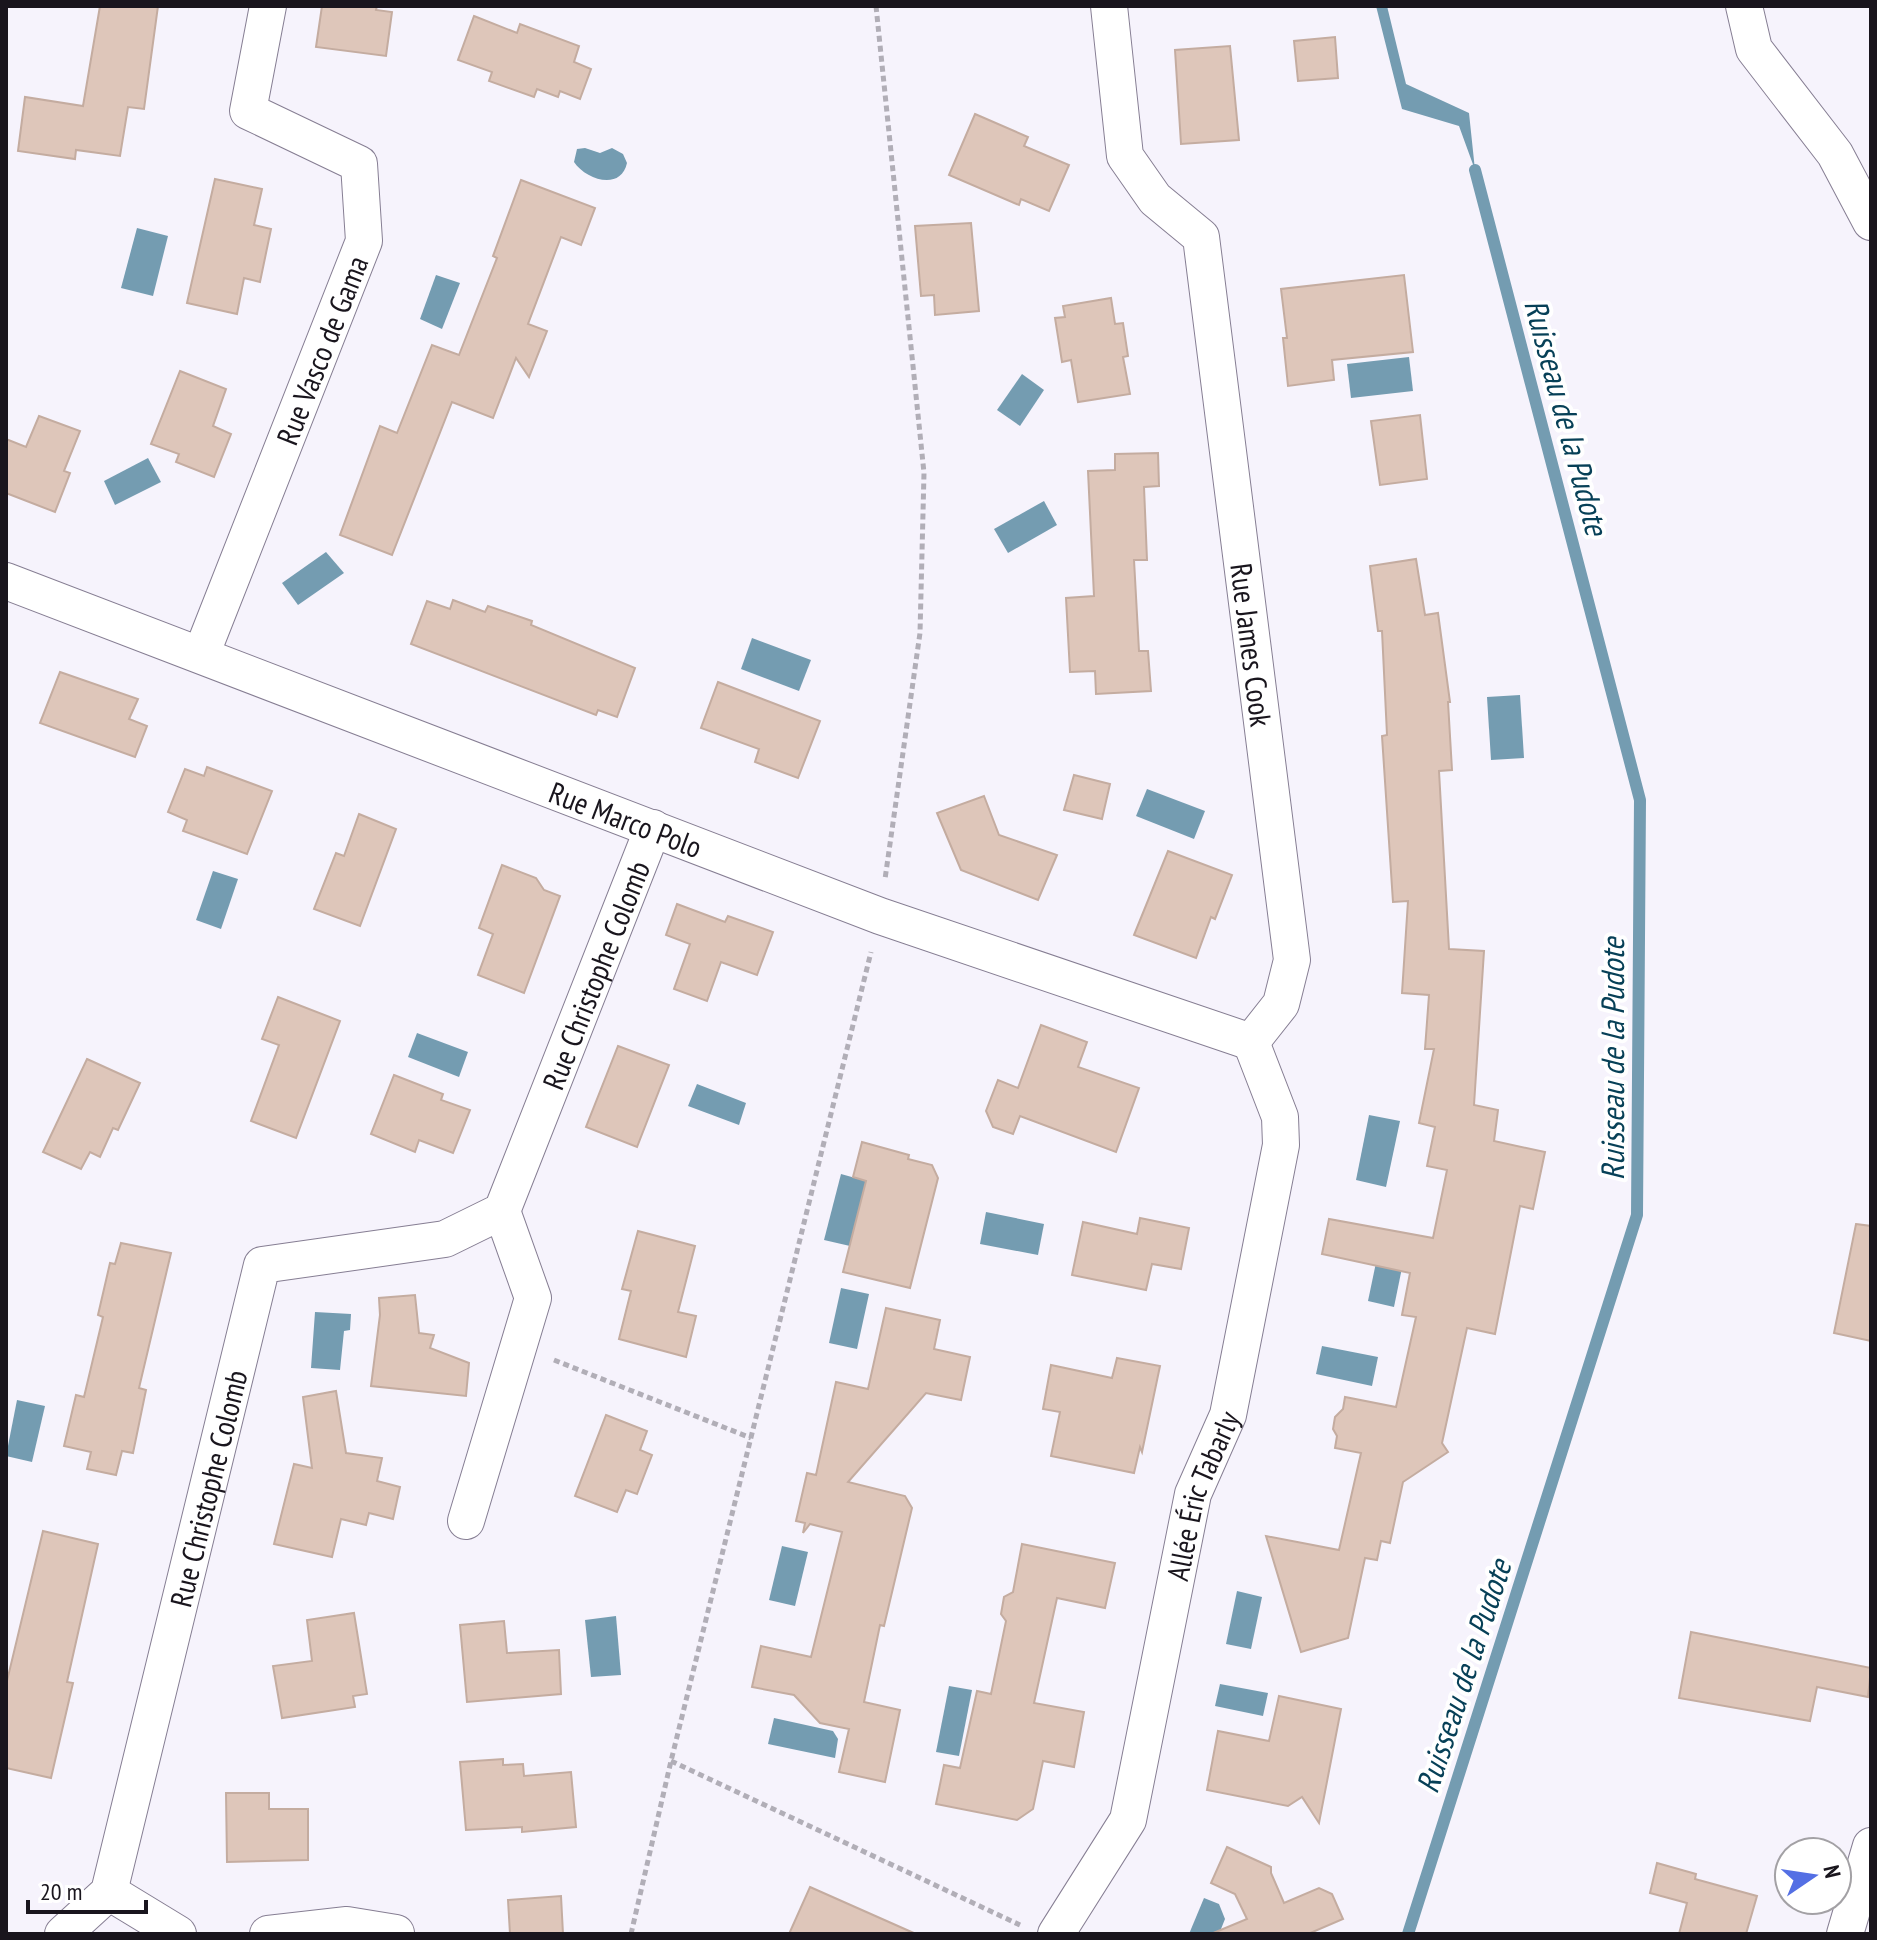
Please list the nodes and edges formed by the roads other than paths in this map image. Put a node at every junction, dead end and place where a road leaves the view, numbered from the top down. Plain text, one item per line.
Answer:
1 (268, 6) edge
2 (1109, 6) edge
3 (1744, 6) edge
4 (1871, 222) edge
5 (6, 581) edge
6 (201, 655) junction
7 (653, 828) junction
8 (1251, 1042) junction
9 (502, 1211) junction
10 (466, 1521) dead end
11 (1871, 1846) edge
12 (109, 1892) junction
13 (1042, 1931) edge
14 (396, 1933) edge
15 (63, 1934) edge
16 (178, 1934) edge
17 (268, 1934) edge
18 (1845, 1934) edge

1 - 6 street, Rue Vasco de Gama
2 - 8 street, Rue James Cook
3 - 4 street
5 - 6 street, Rue Marco Polo
6 - 7 street, Rue Marco Polo
7 - 8 street, Rue Marco Polo
7 - 9 street, Rue Christophe Colomb
8 - 13 street, Allée Éric Tabarly
9 - 10 street
9 - 12 street, Rue Christophe Colomb
11 - 18 street
12 - 15 street
12 - 16 street
14 - 17 street

